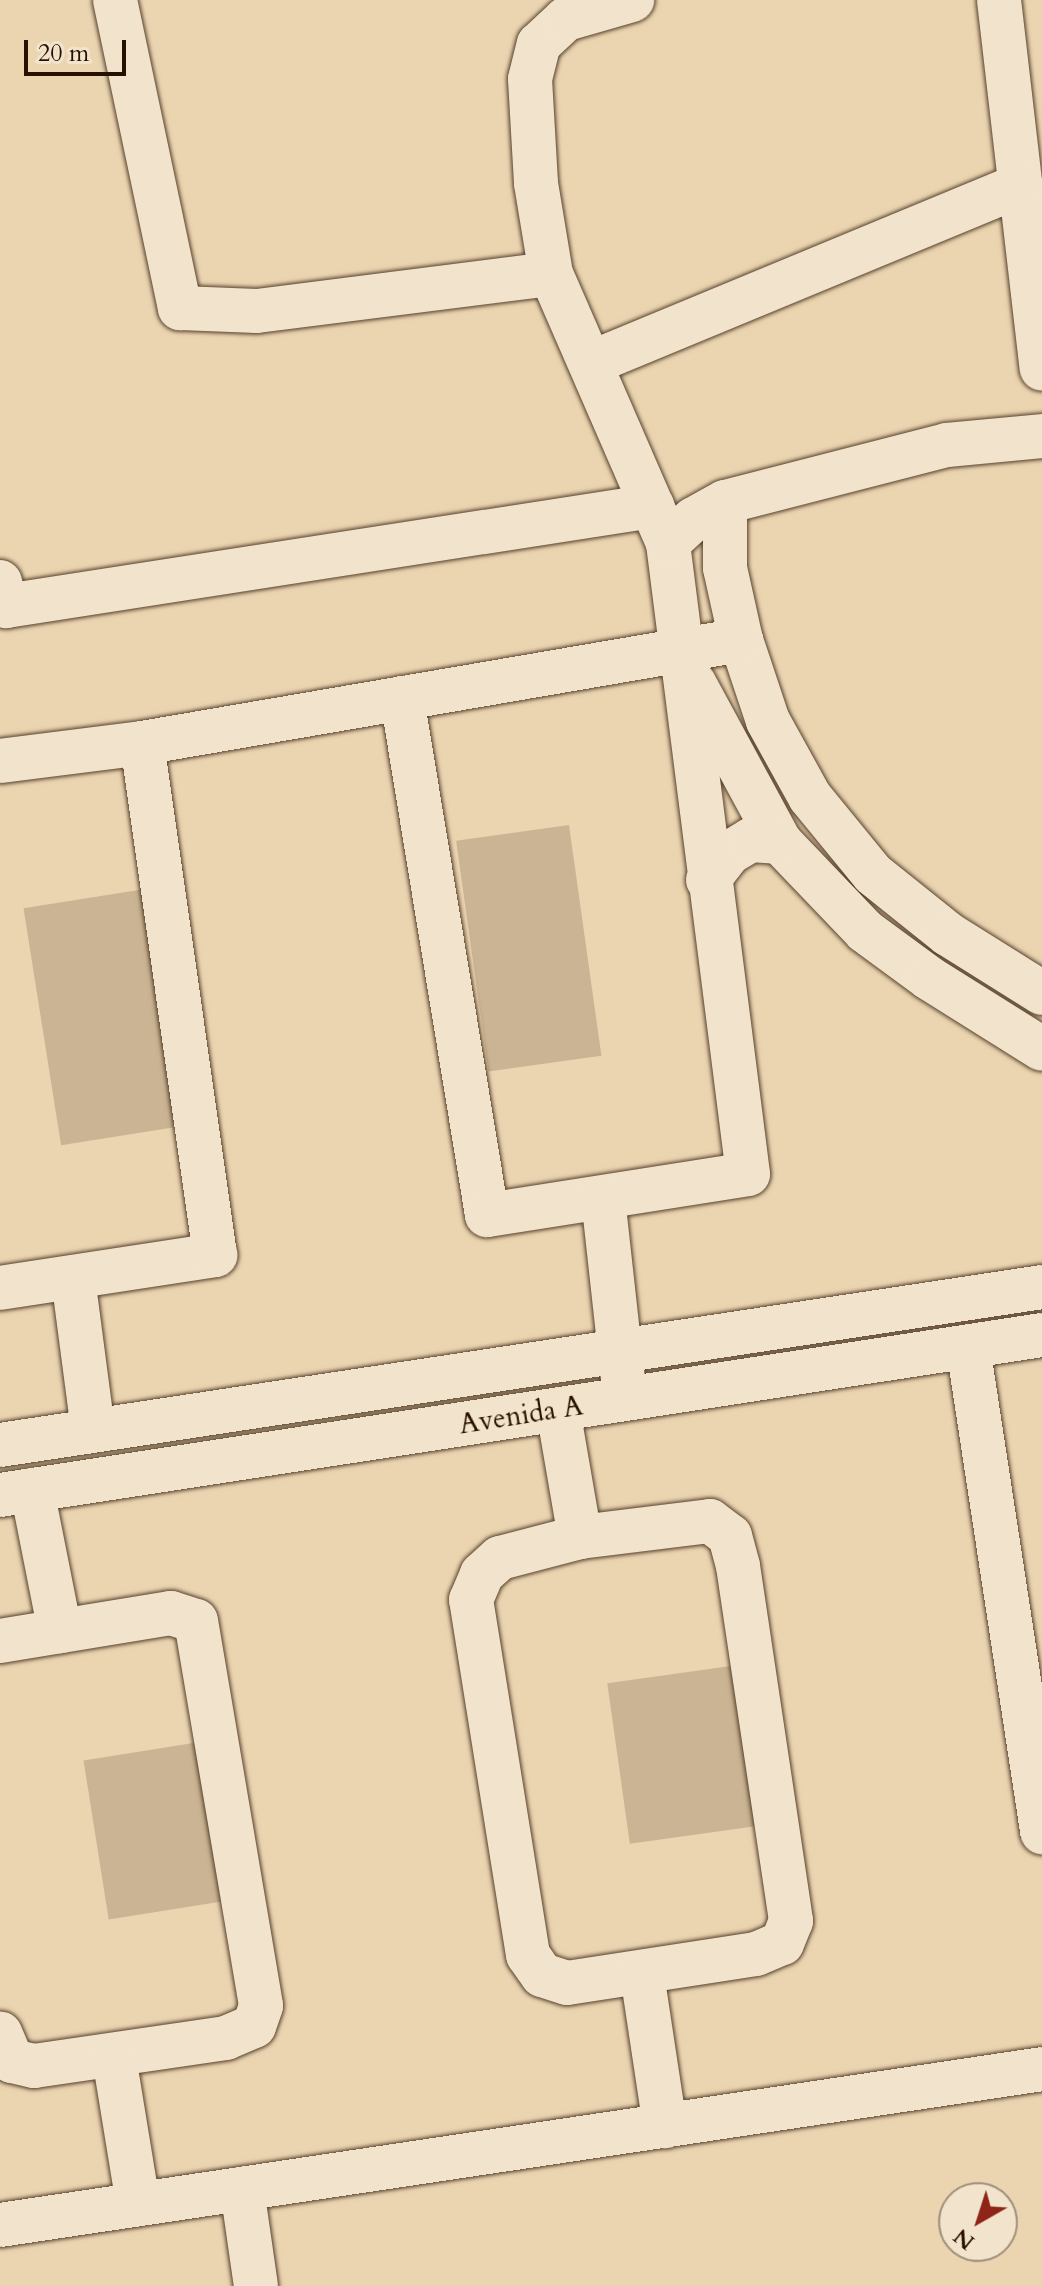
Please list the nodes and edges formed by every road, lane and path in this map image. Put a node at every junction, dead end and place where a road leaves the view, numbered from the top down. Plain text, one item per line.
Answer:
1 (115, 0) edge
2 (632, 0) edge
3 (999, 0) edge
4 (1021, 185) junction
5 (551, 274) junction
6 (591, 363) junction
7 (1042, 369) edge
8 (1042, 436) edge
9 (725, 502) junction
10 (660, 525) junction
11 (0, 582) edge
12 (741, 640) junction
13 (677, 648) junction
14 (402, 698) junction
15 (142, 743) junction
16 (0, 761) edge
17 (780, 842) junction
18 (708, 880) junction
19 (1042, 993) edge
20 (1042, 1049) edge
21 (603, 1198) junction
22 (73, 1278) junction
23 (1042, 1287) edge
24 (0, 1288) edge
25 (1042, 1335) edge
26 (968, 1347) junction
27 (620, 1351) junction
28 (626, 1398) junction
29 (558, 1410) junction
30 (93, 1430) junction
31 (0, 1445) edge
32 (16, 1492) edge
33 (580, 1537) junction
34 (60, 1631) junction
35 (0, 1641) edge
36 (1040, 1804) edge
37 (642, 1974) junction
38 (0, 2033) edge
39 (114, 2057) junction
40 (1042, 2069) edge
41 (665, 2126) junction
42 (242, 2189) junction
43 (138, 2204) junction
44 (0, 2225) edge
45 (256, 2286) edge

1 - 5 street
2 - 5 street
3 - 4 street
4 - 6 street
4 - 7 street
5 - 6 street
6 - 10 street
8 - 9 street
9 - 10 street
9 - 12 street
10 - 11 street
10 - 13 street
12 - 13 street
12 - 19 street
13 - 14 street
13 - 17 street
13 - 18 street
14 - 15 street
14 - 21 street
15 - 16 street
15 - 22 street
17 - 18 street
17 - 20 street
18 - 21 street
21 - 27 street
22 - 24 street
22 - 30 street
23 - 27 street, Avenida A
25 - 26 street, Avenida A
26 - 28 street, Avenida A
26 - 36 street
27 - 28 street
27 - 30 street, Avenida A
28 - 29 street, Avenida A
29 - 32 street, Avenida A
29 - 33 street
30 - 31 street, Avenida A
32 - 34 street
33 - 37 street
33 - 37 street
34 - 35 street
34 - 39 street
37 - 41 street
38 - 39 street
39 - 43 street
40 - 41 street
41 - 42 street
42 - 43 street
42 - 45 street
43 - 44 street

